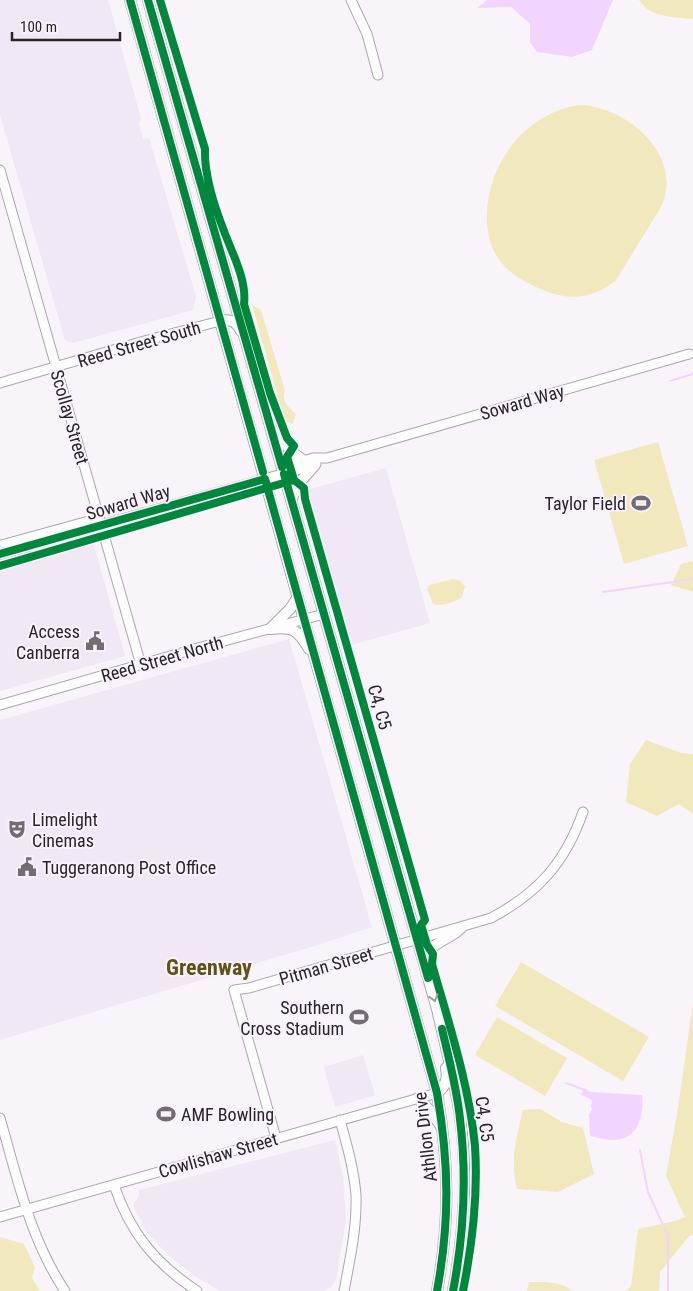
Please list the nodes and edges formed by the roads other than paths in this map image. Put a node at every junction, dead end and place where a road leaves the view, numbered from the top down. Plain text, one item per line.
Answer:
1 (130, 0) edge
2 (148, 0) edge
3 (351, 0) edge
4 (378, 75) dead end
5 (0, 170) edge
6 (225, 268) junction
7 (220, 321) junction
8 (246, 344) junction
9 (689, 354) dead end
10 (56, 367) junction
11 (0, 383) edge
12 (270, 426) junction
13 (327, 458) junction
14 (304, 461) junction
15 (315, 465) junction
16 (283, 470) junction
17 (264, 476) junction
18 (291, 500) junction
19 (100, 522) junction
20 (0, 546) edge
21 (0, 554) edge
22 (298, 597) junction
23 (324, 614) junction
24 (304, 620) junction
25 (270, 629) junction
26 (316, 661) junction
27 (141, 665) junction
28 (0, 705) edge
29 (583, 812) dead end
30 (461, 928) junction
31 (417, 940) junction
32 (396, 946) junction
33 (424, 963) junction
34 (442, 1033) junction
35 (437, 1092) junction
36 (418, 1098) junction
37 (0, 1118) edge
38 (460, 1119) junction
39 (340, 1120) junction
40 (443, 1130) junction
41 (276, 1138) junction
42 (114, 1184) junction
43 (26, 1210) junction
44 (0, 1217) edge
45 (65, 1291) edge
46 (196, 1291) edge
47 (344, 1291) edge
48 (437, 1291) edge
49 (453, 1291) edge

1 - 7 main road, Athllon Drive
2 - 6 main road, Athllon Drive
3 - 4 street
5 - 10 street, Scollay Street
6 - 7 main road
6 - 8 main road, Athllon Drive
7 - 8 main road
7 - 10 street, Reed Street South
7 - 17 main road, Athllon Drive
8 - 12 main road, Athllon Drive
9 - 13 street, Soward Way
10 - 11 street, Reed Street South
10 - 19 street, Scollay Street
12 - 14 main road
12 - 16 main road, Athllon Drive
13 - 14 street, Soward Way
13 - 15 street, Soward Way
14 - 16 street, Soward Way
15 - 16 street, Soward Way
15 - 18 main road
16 - 17 main road, Soward Way
16 - 18 main road, Athllon Drive
17 - 19 main road, Soward Way
17 - 22 main road, Athllon Drive
18 - 23 main road, Athllon Drive
19 - 20 main road, Soward Way
19 - 21 main road, Soward Way
19 - 27 street, Scollay Street
22 - 24 main road, Athllon Drive
22 - 25 main road
23 - 24 street, Reed Street North
23 - 31 main road, Athllon Drive
24 - 25 street, Reed Street North
24 - 26 main road, Athllon Drive
25 - 26 main road
25 - 27 street, Reed Street North
26 - 32 main road, Athllon Drive
27 - 28 street, Reed Street North
29 - 30 street, Pitman Street
30 - 31 street, Pitman Street
30 - 33 main road
31 - 32 street, Pitman Street
31 - 33 main road, Athllon Drive
32 - 35 main road, Athllon Drive
32 - 41 street, Pitman Street
33 -> 34 main road, Athllon Drive
34 - 35 main road
34 - 38 main road, Athllon Drive
35 - 36 street, Cowlishaw Street
35 - 38 main road
35 - 40 main road, Athllon Drive
36 - 39 street, Cowlishaw Street
36 - 40 main road
37 - 43 street
38 - 49 main road, Athllon Drive
39 - 41 street, Cowlishaw Street
39 - 47 street
40 - 48 main road, Athllon Drive
41 - 42 street, Cowlishaw Street
42 - 43 street, Cowlishaw Street
42 - 46 street
43 - 44 street, Cowlishaw Street
43 - 45 street

